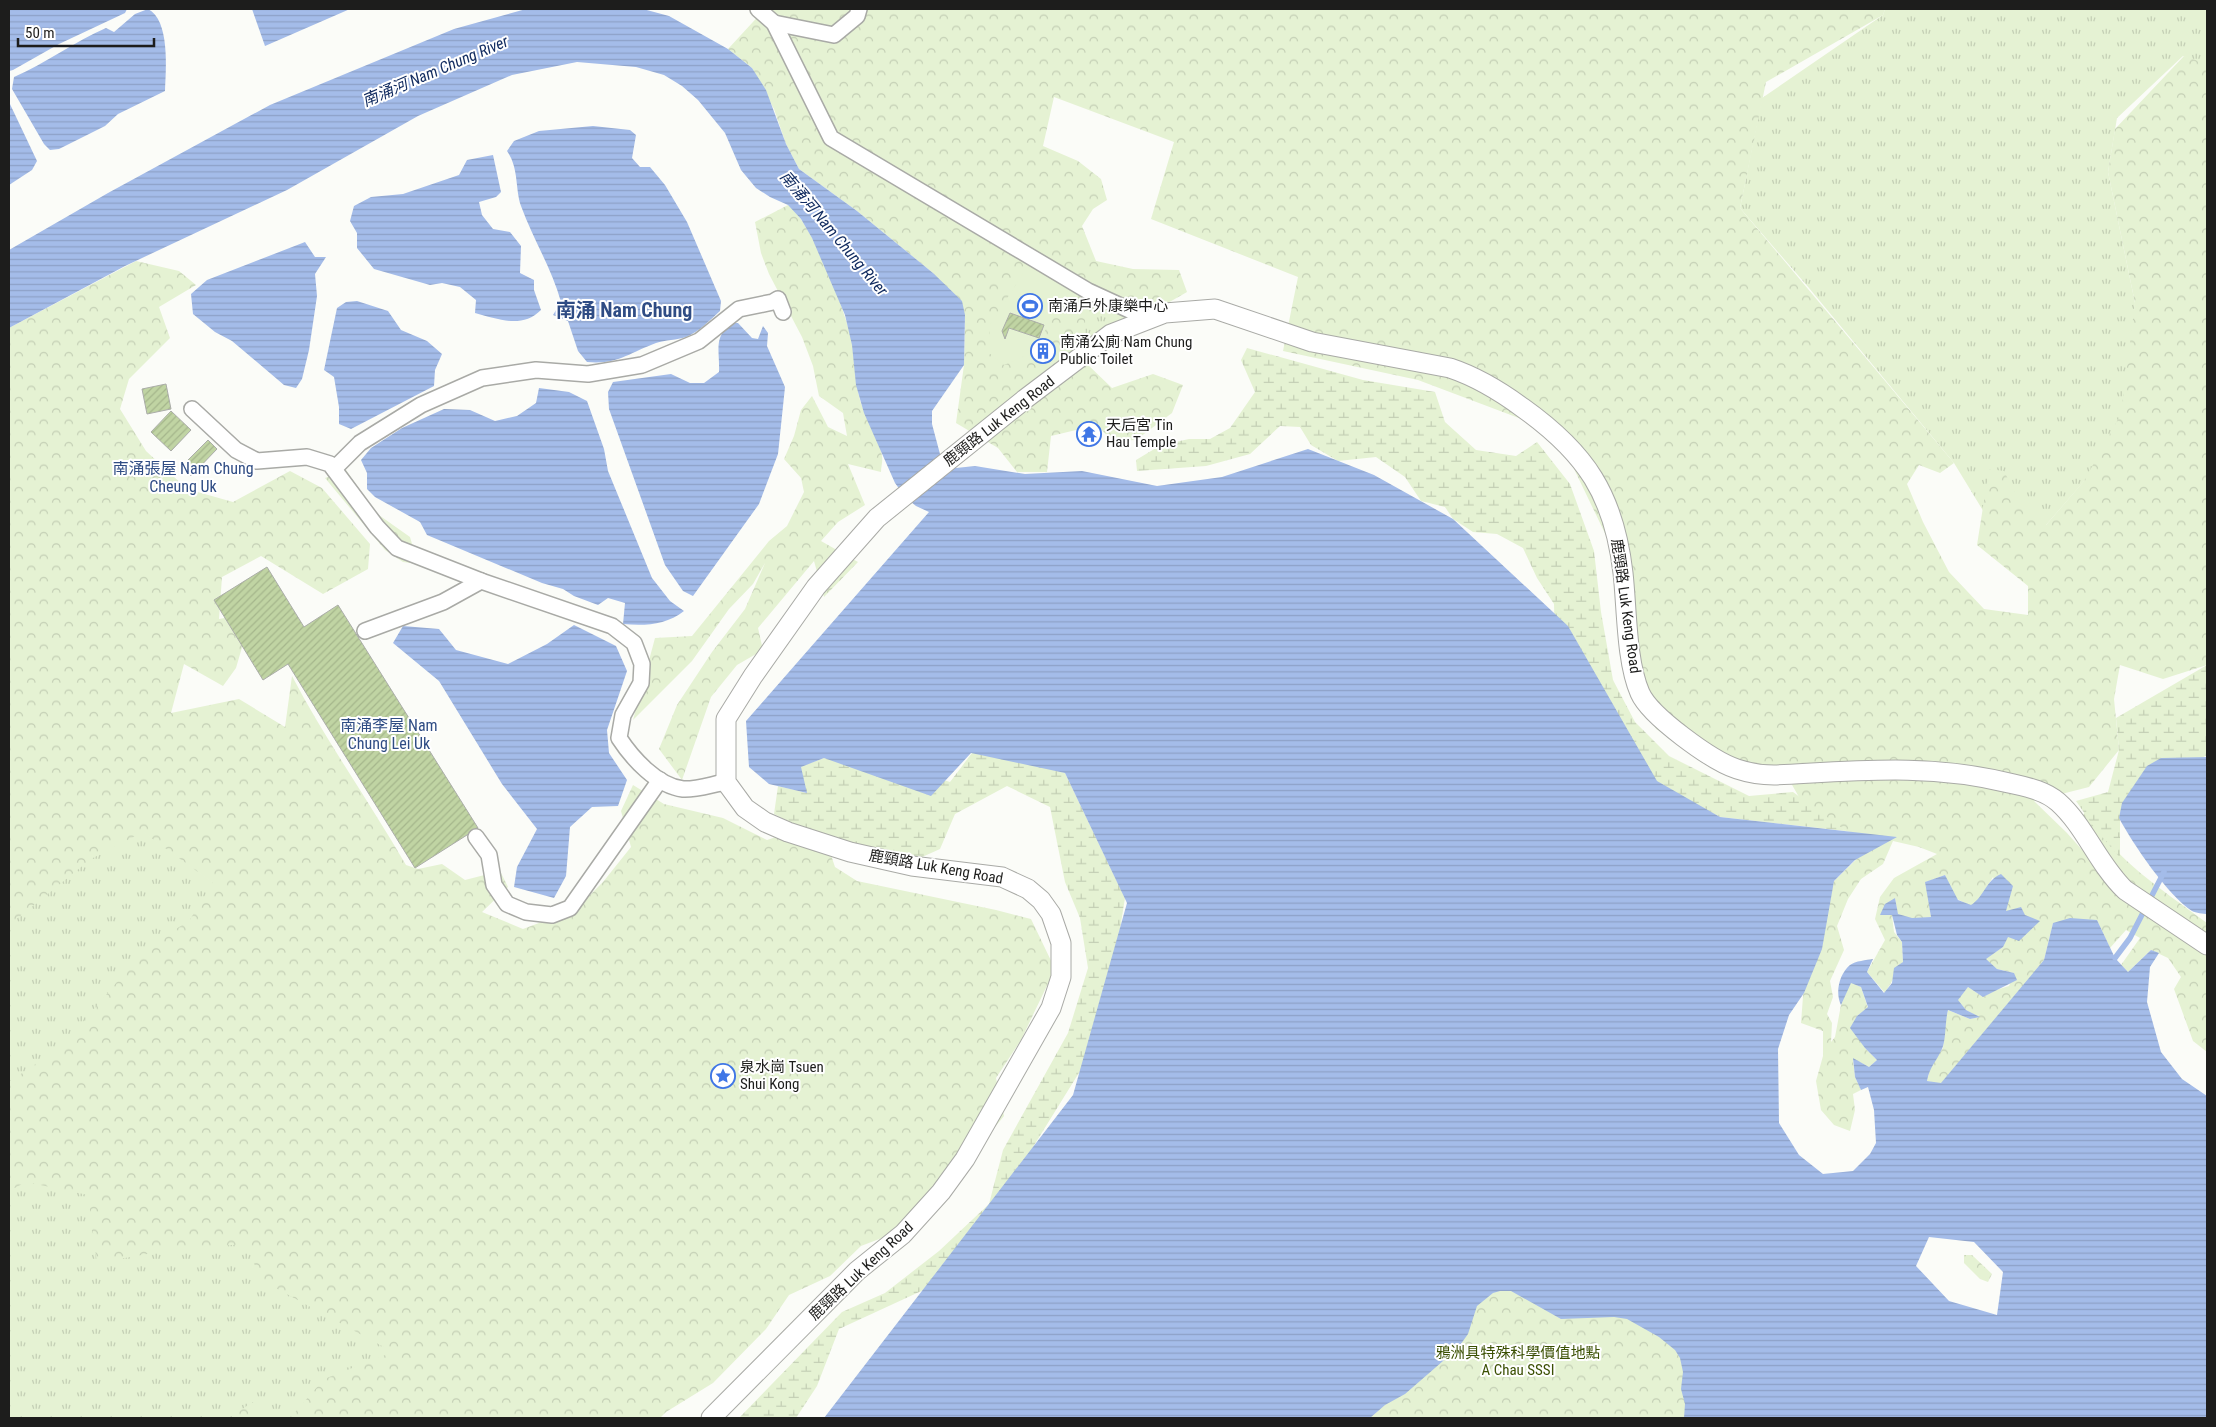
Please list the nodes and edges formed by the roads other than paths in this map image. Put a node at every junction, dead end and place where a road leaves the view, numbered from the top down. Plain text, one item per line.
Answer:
1 (758, 9) edge
2 (859, 9) edge
3 (774, 23) junction
4 (783, 312) dead end
5 (1148, 319) junction
6 (192, 409) dead end
7 (334, 469) junction
8 (481, 581) junction
9 (365, 631) dead end
10 (660, 780) junction
11 (726, 782) junction
12 (476, 837) dead end
13 (2207, 945) edge
14 (711, 1418) edge

1 - 3 street
2 - 3 street
3 - 5 street
4 - 7 street
5 - 11 street, 鹿頸路 Luk Keng Road
5 - 13 street, 鹿頸路 Luk Keng Road
6 - 7 street
7 - 8 street
8 - 9 street
8 - 10 street
10 - 11 street
10 - 12 street
11 - 14 street, 鹿頸路 Luk Keng Road

